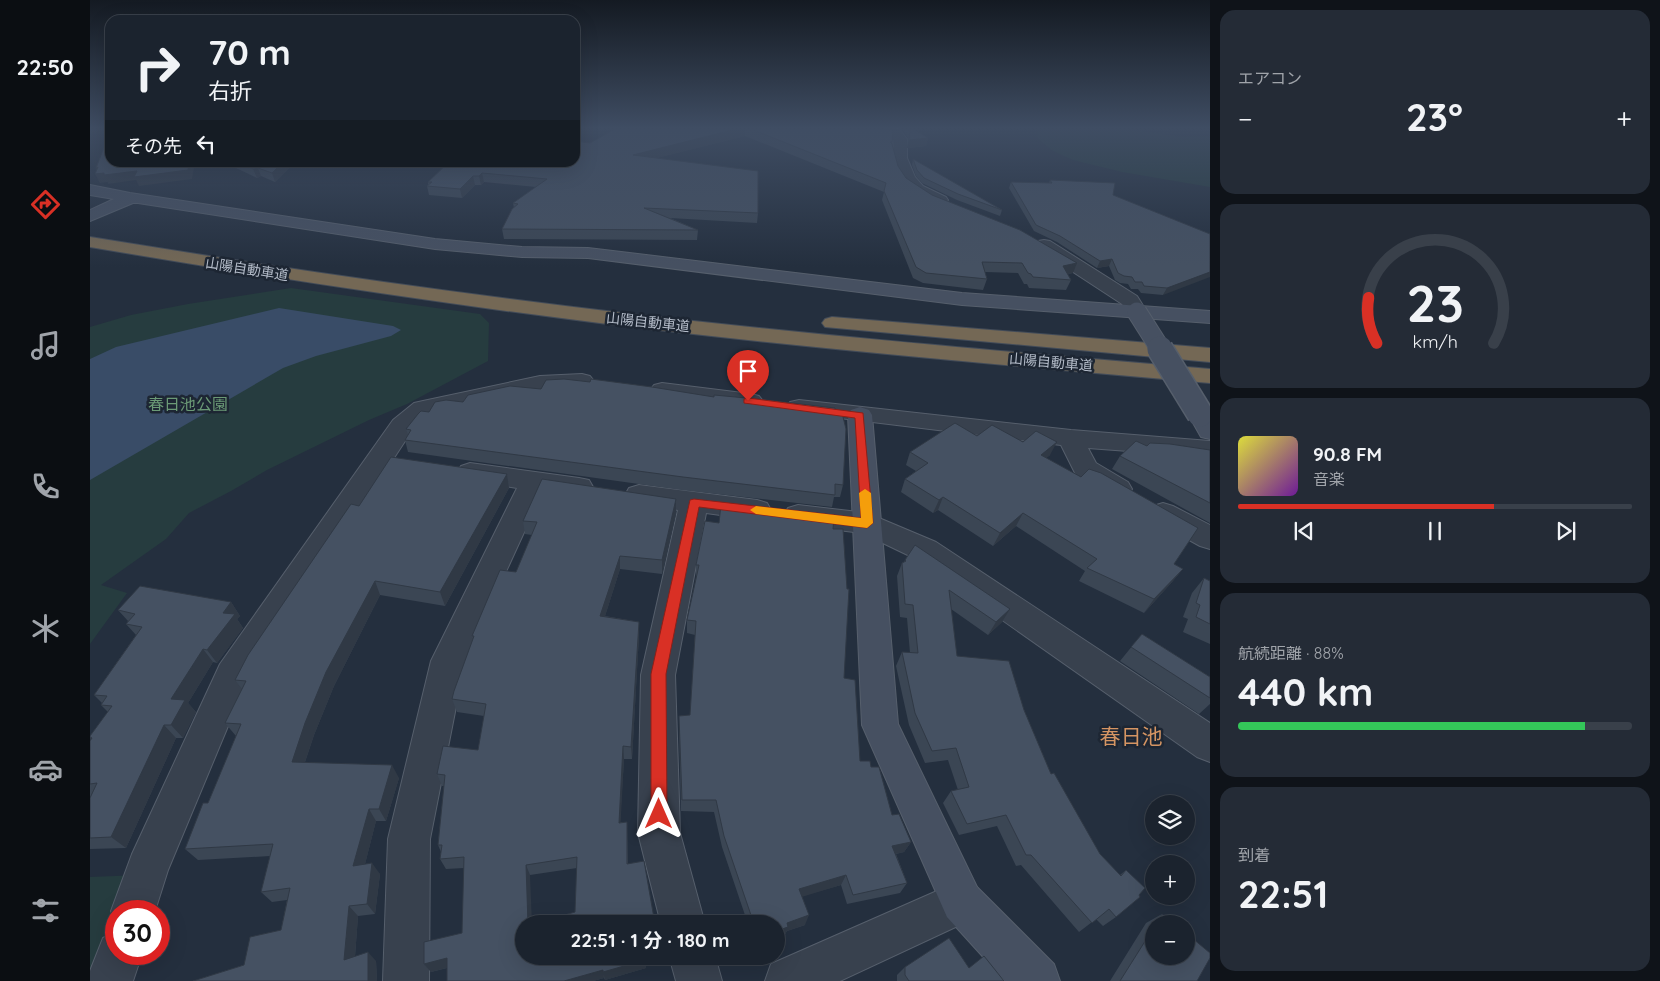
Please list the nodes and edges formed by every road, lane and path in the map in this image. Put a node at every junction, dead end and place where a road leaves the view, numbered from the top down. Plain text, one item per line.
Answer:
1 (907, 175) edge
2 (90, 190) edge
3 (127, 199) junction
4 (958, 208) edge
5 (90, 216) edge
6 (90, 226) edge
7 (1032, 240) edge
8 (90, 242) edge
9 (1137, 312) junction
10 (1210, 317) edge
11 (796, 320) dead end
12 (816, 321) dead end
13 (1210, 355) edge
14 (1210, 376) edge
15 (612, 385) edge
16 (641, 388) edge
17 (860, 415) junction
18 (1205, 423) edge
19 (1071, 438) junction
20 (1210, 449) edge
21 (380, 458) junction
22 (409, 462) edge
23 (448, 468) edge
24 (534, 481) junction
25 (694, 503) junction
26 (867, 523) junction
27 (1210, 538) edge
28 (1210, 744) edge
29 (137, 900) edge
30 (962, 902) junction
31 (681, 915) edge
32 (115, 965) edge
33 (695, 965) edge
34 (110, 981) edge
35 (406, 981) edge
36 (699, 981) edge
37 (788, 981) edge
38 (1037, 981) edge

1 - 4 street
2 - 3 street
3 - 5 street
3 - 9 street
6 - 11 highway, 山陽自動車道
7 - 9 street
8 - 14 highway, 山陽自動車道
9 - 10 street
9 - 18 street, bridge
12 - 13 highway, 山陽自動車道
15 - 21 street
16 - 17 street
17 - 19 street
17 - 26 street
19 - 20 street
19 - 27 street
21 - 22 street
21 - 29 street
23 - 24 street
24 - 25 street
24 - 35 street
25 - 26 street
25 - 31 street
26 - 28 street
26 - 30 street
30 - 37 street
30 - 38 street
32 - 34 street
33 - 36 street

